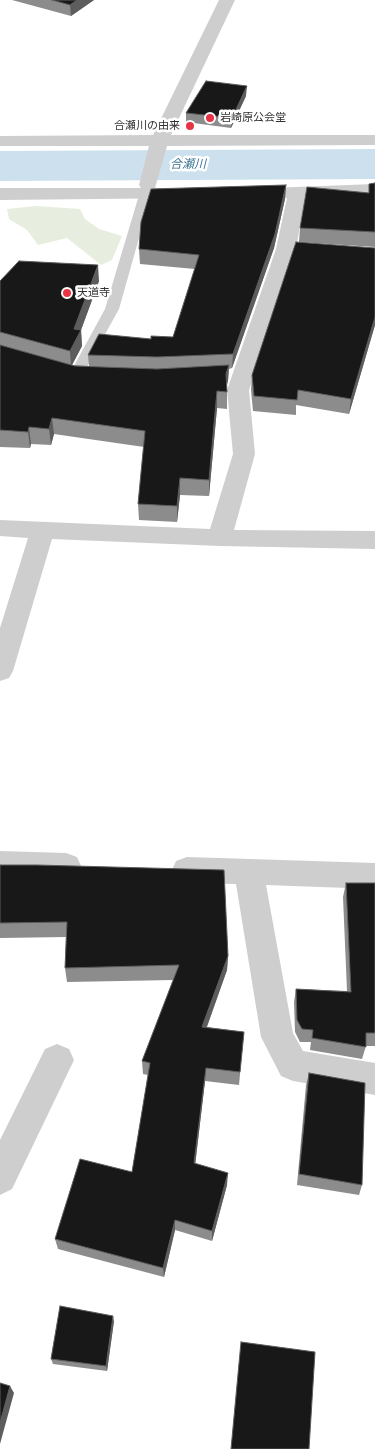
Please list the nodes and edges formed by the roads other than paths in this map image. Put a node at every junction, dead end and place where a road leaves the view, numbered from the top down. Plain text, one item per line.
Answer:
1 (227, 0) edge
2 (375, 140) edge
3 (0, 141) edge
4 (159, 141) junction
5 (146, 190) junction
6 (375, 190) edge
7 (297, 192) junction
8 (230, 193) edge
9 (0, 194) edge
10 (201, 194) edge
11 (59, 370) edge
12 (76, 374) junction
13 (94, 375) edge
14 (0, 528) edge
15 (42, 531) junction
16 (220, 538) junction
17 (375, 540) edge
18 (0, 671) edge
19 (0, 864) edge
20 (90, 867) edge
21 (159, 869) edge
22 (249, 872) junction
23 (375, 876) edge
24 (57, 1060) dead end
25 (375, 1079) edge
26 (0, 1177) edge

1 - 4 street
2 - 4 street
3 - 4 street
4 - 5 street
5 - 9 street
5 - 10 street
5 - 12 lane
6 - 7 street
7 - 8 street
7 - 16 street
11 - 12 lane
12 - 13 lane
14 - 15 street
15 - 16 street
15 - 18 street
16 - 17 street
19 - 20 street
21 - 22 street
22 - 23 street
22 - 25 street
24 - 26 street

